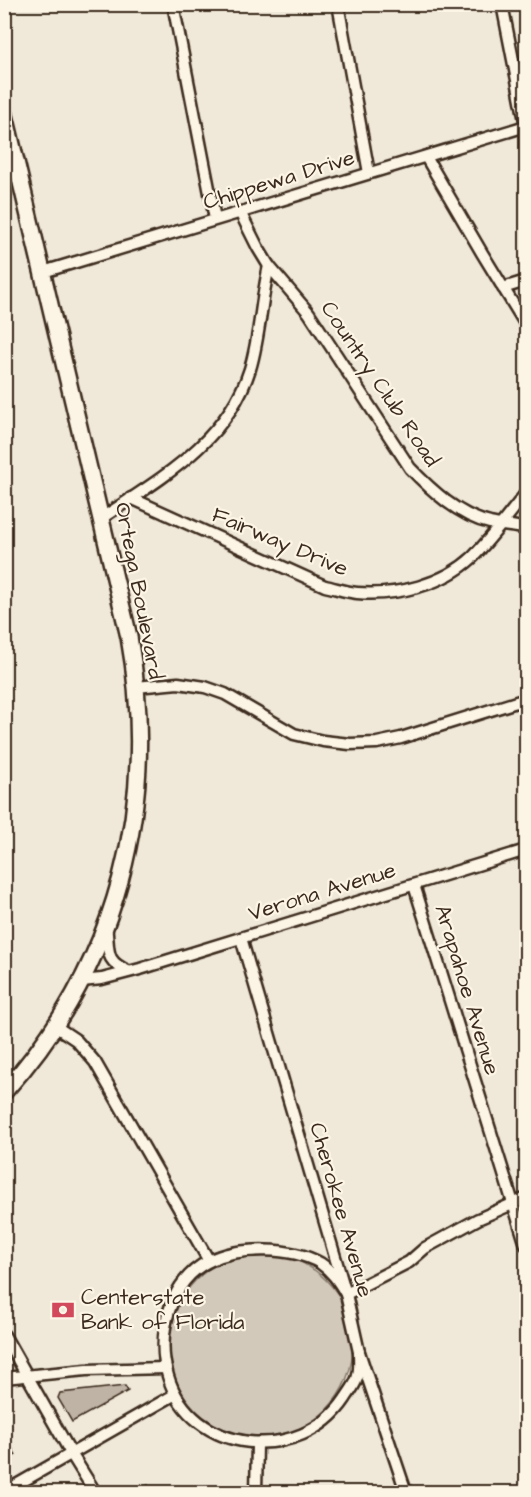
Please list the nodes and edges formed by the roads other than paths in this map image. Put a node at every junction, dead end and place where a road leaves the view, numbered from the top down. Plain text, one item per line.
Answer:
1 (173, 4) edge
2 (338, 4) edge
3 (502, 4) edge
4 (4, 111) edge
5 (526, 126) edge
6 (426, 157) junction
7 (369, 172) junction
8 (240, 212) junction
9 (215, 219) junction
10 (269, 266) junction
11 (43, 272) junction
12 (526, 280) edge
13 (503, 288) junction
14 (526, 324) edge
15 (526, 493) edge
16 (131, 498) junction
17 (102, 518) junction
18 (501, 524) junction
19 (526, 529) edge
20 (136, 687) junction
21 (526, 699) edge
22 (526, 850) edge
23 (414, 885) junction
24 (106, 926) junction
25 (241, 938) junction
26 (128, 971) junction
27 (81, 981) junction
28 (55, 1026) junction
29 (4, 1092) edge
30 (526, 1198) edge
31 (513, 1203) junction
32 (526, 1245) edge
33 (209, 1261) junction
34 (346, 1294) junction
35 (4, 1335) edge
36 (359, 1352) junction
37 (166, 1368) junction
38 (27, 1376) junction
39 (4, 1378) edge
40 (174, 1395) junction
41 (257, 1444) junction
42 (72, 1455) junction
43 (4, 1492) edge
44 (95, 1492) edge
45 (256, 1492) edge
46 (406, 1492) edge

1 - 9 street
2 - 7 street
3 - 5 street
4 - 11 main road, Ortega Boulevard
5 - 6 street, Chippewa Drive
6 - 7 street, Chippewa Drive
6 - 13 street
7 - 8 street, Chippewa Drive
8 - 9 street, Chippewa Drive
8 - 10 street, Country Club Road
9 - 11 street, Chippewa Drive
10 - 16 street
10 - 18 street, Country Club Road
11 - 17 main road, Ortega Boulevard
12 - 13 street
13 - 14 street
15 - 18 street, Fairway Drive
16 - 17 street
16 - 18 street, Fairway Drive
17 - 20 main road, Ortega Boulevard
18 - 19 street, Country Club Road
20 - 21 street
20 - 24 main road, Ortega Boulevard
22 - 23 street, Verona Avenue
23 - 25 street, Verona Avenue
23 - 31 street, Arapahoe Avenue
24 - 26 street
24 - 27 main road, Ortega Boulevard
25 - 26 street, Verona Avenue
25 - 34 street, Cherokee Avenue
26 - 27 street, Verona Avenue
27 - 28 main road, Ortega Boulevard
28 - 29 main road, Ortega Boulevard
28 - 33 street
30 - 31 street
31 - 32 street, Arapahoe Avenue
31 - 34 street
33 - 34 street
33 - 37 street
34 - 36 street, Cherokee Avenue
35 - 38 street
36 - 41 street
36 - 46 street, Cherokee Avenue
37 - 38 street
37 - 40 street
38 - 39 street
38 - 42 street
40 - 41 street
40 - 42 street
41 - 45 street
42 - 43 street
42 - 44 street

